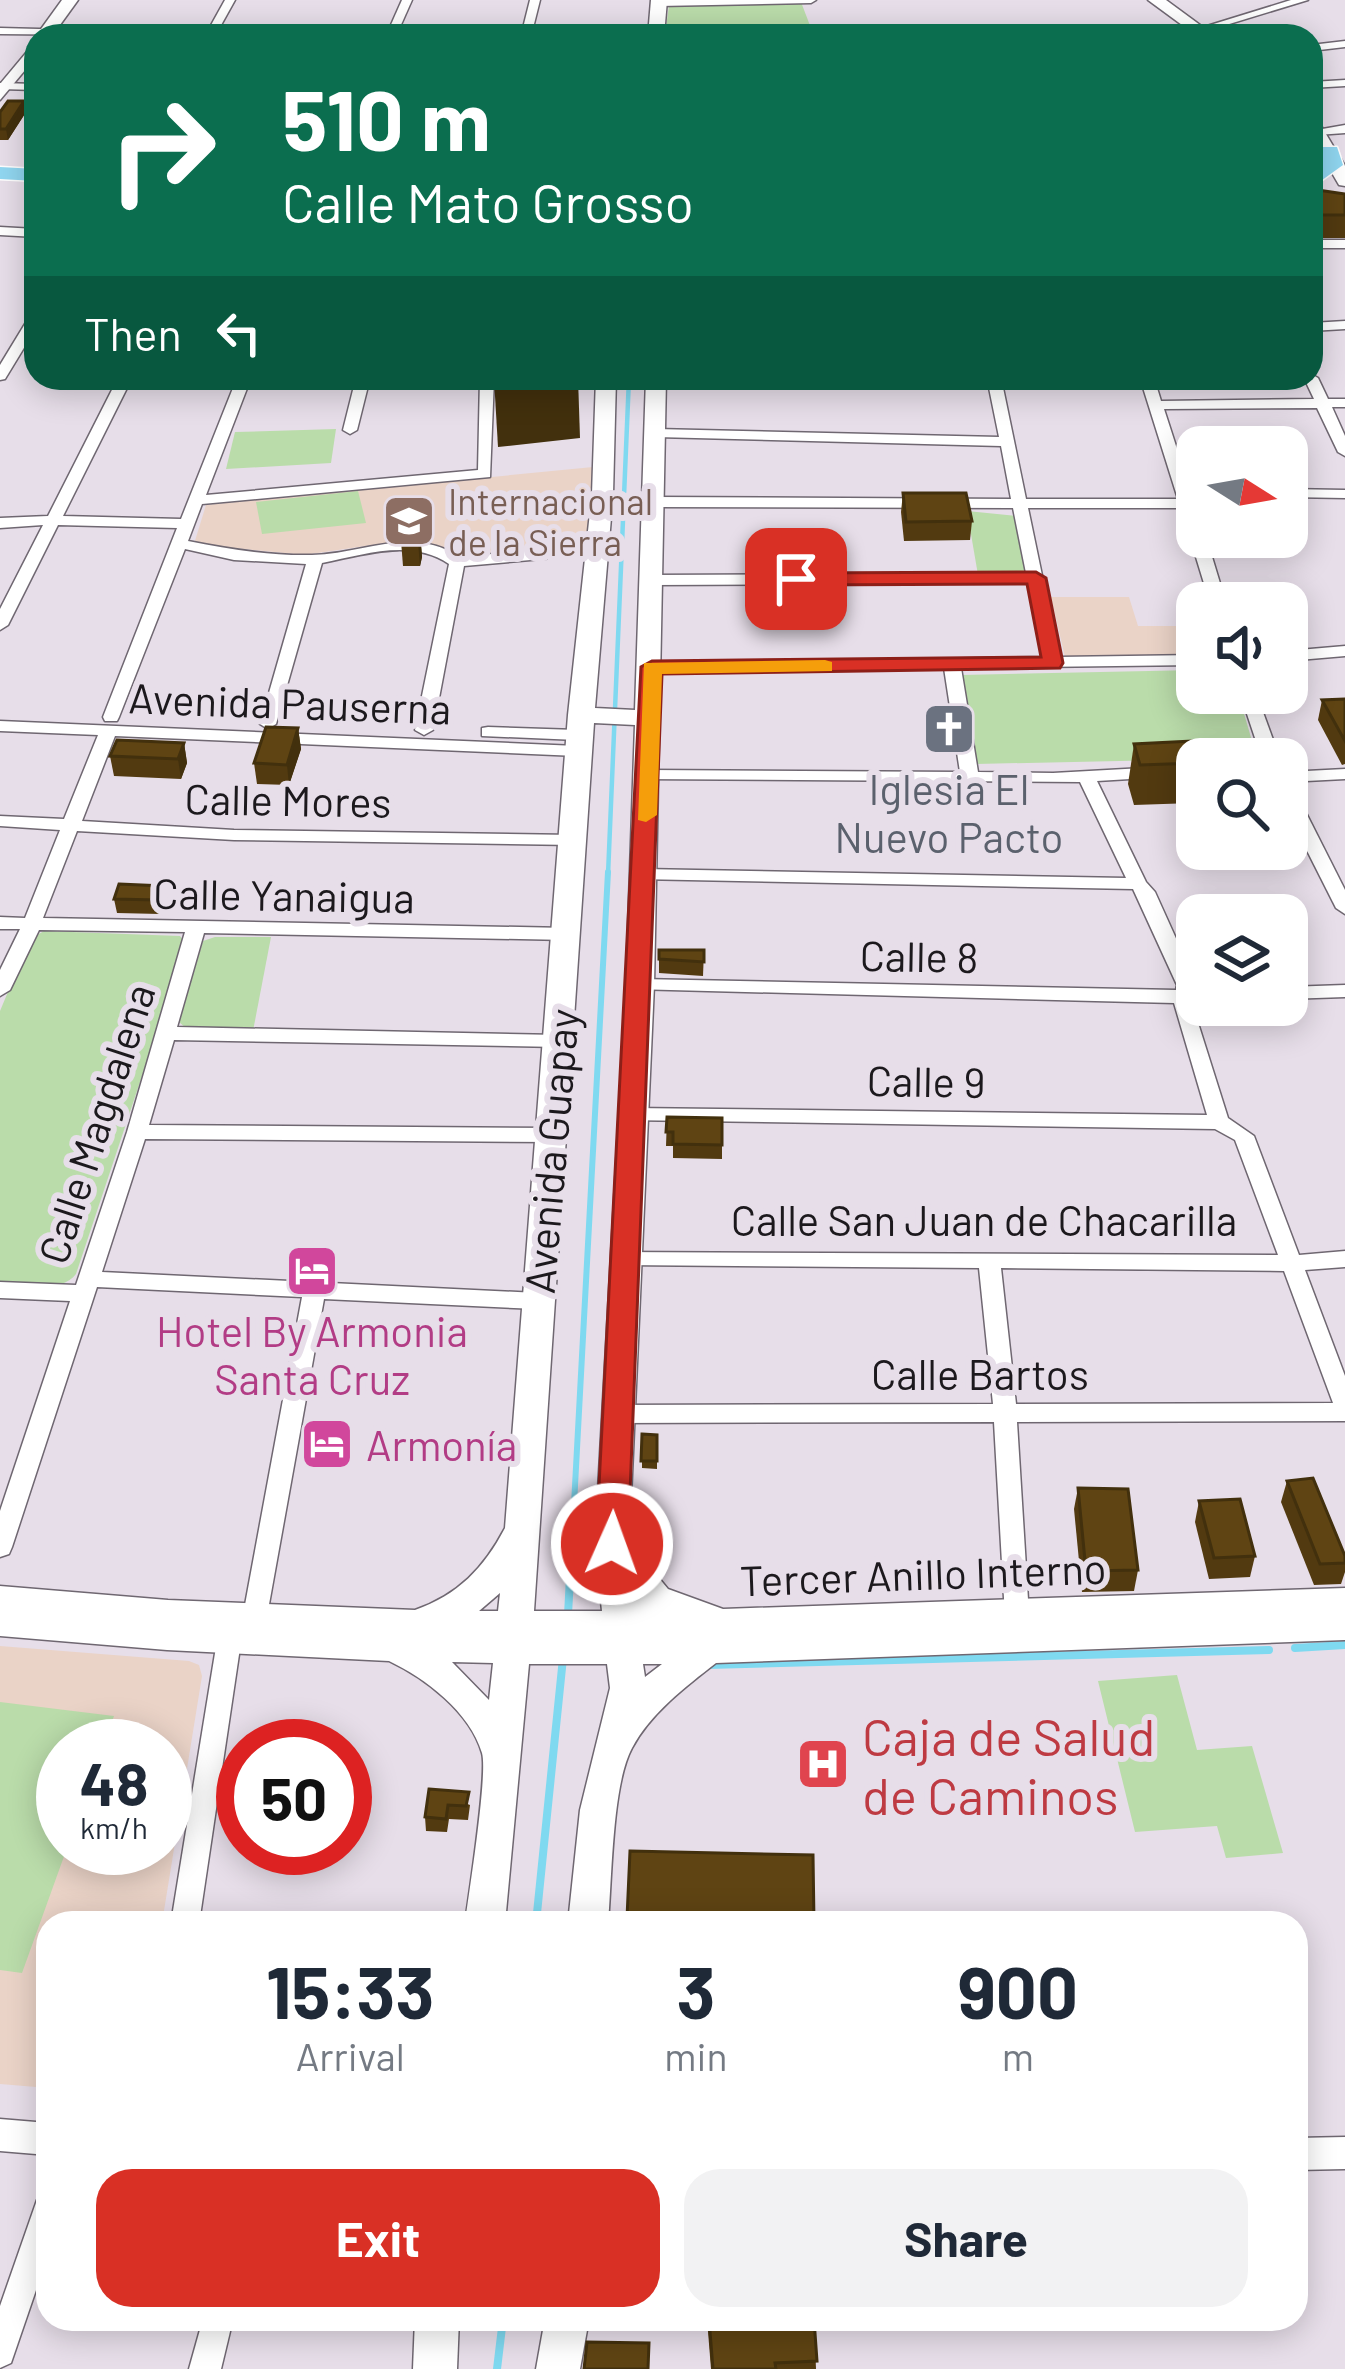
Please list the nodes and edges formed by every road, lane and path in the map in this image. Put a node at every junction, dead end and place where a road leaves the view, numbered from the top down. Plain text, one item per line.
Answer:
1 (811, 0) edge
2 (1156, 0) edge
3 (1303, 0) edge
4 (659, 2) edge
5 (1190, 24) edge
6 (1230, 24) edge
7 (24, 61) edge
8 (2, 89) edge
9 (1323, 150) edge
10 (1335, 181) edge
11 (7, 352) edge
12 (0, 376) edge
13 (119, 390) edge
14 (239, 390) edge
15 (360, 390) edge
16 (487, 390) edge
17 (605, 390) edge
18 (656, 390) edge
19 (996, 390) edge
20 (1151, 390) edge
21 (1316, 390) edge
22 (1345, 403) edge
23 (1322, 404) junction
24 (1155, 405) junction
25 (350, 430) dead end
26 (656, 434) junction
27 (1006, 442) junction
28 (1345, 452) edge
29 (1176, 461) edge
30 (1308, 493) edge
31 (1345, 494) edge
32 (1176, 496) edge
33 (197, 500) junction
34 (655, 502) junction
35 (1018, 505) junction
36 (52, 520) junction
37 (0, 524) edge
38 (188, 524) junction
39 (182, 544) junction
40 (598, 550) junction
41 (316, 560) junction
42 (457, 562) junction
43 (1036, 578) junction
44 (652, 580) junction
45 (0, 625) edge
46 (1345, 651) edge
47 (1308, 654) edge
48 (1176, 660) edge
49 (1052, 663) junction
50 (952, 665) junction
51 (652, 667) junction
52 (0, 713) edge
53 (60, 722) junction
54 (110, 724) junction
55 (268, 724) junction
56 (0, 726) edge
57 (604, 726) junction
58 (424, 730) junction
59 (344, 733) junction
60 (1176, 771) edge
61 (1345, 774) edge
62 (648, 776) junction
63 (1085, 776) junction
64 (1308, 777) edge
65 (970, 778) junction
66 (0, 821) edge
67 (71, 827) junction
68 (1308, 828) edge
69 (574, 840) junction
70 (643, 875) junction
71 (1338, 878) edge
72 (1138, 884) junction
73 (1345, 908) edge
74 (0, 923) edge
75 (31, 926) junction
76 (196, 928) junction
77 (568, 934) junction
78 (1176, 960) edge
79 (640, 985) junction
80 (0, 990) edge
81 (1345, 991) edge
82 (1308, 992) edge
83 (1176, 997) edge
84 (1189, 1026) edge
85 (167, 1033) junction
86 (559, 1041) junction
87 (632, 1115) junction
88 (1220, 1122) junction
89 (137, 1132) junction
90 (553, 1136) junction
91 (623, 1257) junction
92 (1345, 1258) edge
93 (989, 1260) junction
94 (1292, 1263) junction
95 (84, 1286) junction
96 (0, 1290) edge
97 (314, 1291) junction
98 (537, 1301) junction
99 (1345, 1409) edge
100 (1005, 1411) junction
101 (615, 1414) junction
102 (523, 1521) junction
103 (612, 1544) junction
104 (0, 1546) edge
105 (1345, 1602) edge
106 (1238, 1606) junction
107 (1345, 1611) edge
108 (8, 1612) edge
109 (1016, 1616) junction
110 (757, 1621) junction
111 (1345, 1625) edge
112 (242, 1631) junction
113 (1185, 1633) junction
114 (1094, 1636) junction
115 (399, 1637) junction
116 (523, 1638) junction
117 (610, 1638) junction
118 (788, 1644) junction
119 (712, 1646) junction
120 (618, 1741) junction
121 (501, 1754) junction
122 (187, 1911) edge
123 (486, 1911) edge
124 (589, 1911) edge
125 (0, 2135) edge
126 (36, 2138) edge
127 (1345, 2153) edge
128 (1308, 2154) edge
129 (36, 2246) edge
130 (215, 2331) edge
131 (437, 2331) edge
132 (566, 2331) edge
133 (0, 2352) edge
134 (205, 2369) edge
135 (435, 2369) edge
136 (558, 2369) edge

1 - 4 street
2 - 5 main road
3 - 6 street
7 - 8 main road
9 - 10 main road
11 - 12 street
13 - 36 street
14 - 33 street
15 - 25 street
16 - 33 street
17 - 40 main road, Avenida Guapay
18 - 26 main road, Avenida Guapay
19 - 27 street
20 - 24 street
21 - 23 street
22 - 23 street
23 - 24 street
23 - 28 street
24 - 29 street
26 - 27 street
26 - 34 main road, Avenida Guapay
27 - 35 street
30 - 31 street
32 - 35 street
33 - 38 street
34 - 35 street
34 - 44 main road, Avenida Guapay
35 - 43 street
36 - 37 street
36 - 38 street
36 - 45 street
38 - 39 street
39 - 41 street
39 - 54 street
40 - 42 street
40 - 57 main road, Avenida Guapay
41 - 42 street
41 - 55 street
42 - 58 street
43 - 44 street
43 - 49 street
44 - 51 main road, Avenida Guapay
46 - 47 street
48 - 49 street
49 - 50 street
50 - 51 street
50 - 65 street
51 - 57 main road, Avenida Guapay
52 - 53 street, Avenida Pauserna
53 - 54 street, Avenida Pauserna
53 - 56 street, Avenida Pauserna
54 - 55 street, Avenida Pauserna
54 - 59 street, Avenida Pauserna
54 - 67 street
55 - 59 street, Avenida Pauserna
57 - 58 street, Avenida Pauserna
57 - 59 street, Avenida Pauserna
57 - 62 main road, Avenida Guapay
57 - 69 main road, Avenida Guapay
58 - 59 street, Avenida Pauserna
60 - 63 street
61 - 64 street
62 - 65 street
62 - 70 main road, Avenida Guapay
63 - 65 street
63 - 72 street
66 - 67 street, Calle Mores
67 - 69 street, Calle Mores
67 - 75 street
68 - 71 street
69 - 77 main road, Avenida Guapay
70 - 72 street
70 - 79 main road, Avenida Guapay
71 - 73 street
72 - 78 street
74 - 75 street, Calle Yanaigua
75 - 76 street, Calle Yanaigua
75 - 80 street
76 - 77 street, Calle Yanaigua
76 - 85 street, Calle Magdalena
77 - 86 main road, Avenida Guapay
79 - 83 street, Calle 8
79 - 87 main road, Avenida Guapay
81 - 82 street
84 - 88 street
85 - 86 street
85 - 89 street, Calle Magdalena
86 - 90 main road, Avenida Guapay
87 - 88 street, Calle 9
87 - 91 main road, Avenida Guapay
88 - 94 street
89 - 90 street
89 - 95 street, Calle Magdalena
90 - 98 main road, Avenida Guapay
91 - 93 street, Calle San Juan de Chacarilla
91 - 101 main road, Avenida Guapay
92 - 94 street, Calle San Juan de Chacarilla
93 - 94 street, Calle San Juan de Chacarilla
93 - 100 street
94 - 99 street
95 - 96 street
95 - 97 street
95 - 104 street, Calle Magdalena
97 - 98 street
97 - 112 street
98 - 102 main road, Avenida Guapay
99 - 100 street, Calle Bartos
100 - 101 street, Calle Bartos
100 - 109 street
101 - 103 main road, Avenida Guapay
102 - 115 main road
102 - 116 main road, Avenida Guapay
103 - 110 main road
103 - 117 main road, Avenida Guapay
105 - 106 main road, Tercer Anillo Interno
106 - 109 main road, Tercer Anillo Interno
106 - 114 main road
107 - 113 main road
108 - 112 main road, Tercer Anillo Interno
109 - 110 main road, Tercer Anillo Interno
109 - 118 main road
110 - 117 main road, Tercer Anillo Interno
111 - 113 main road, Tercer Anillo Interno
112 - 115 main road, Tercer Anillo Interno
112 - 115 main road, Tercer Anillo Interno
112 - 122 street
113 - 114 main road, Tercer Anillo Interno
114 - 118 main road, Tercer Anillo Interno
115 - 116 main road, Tercer Anillo Interno
115 - 121 main road
116 - 117 main road, Tercer Anillo Interno
116 - 121 main road, Avenida Guapay
117 - 119 main road, Tercer Anillo Interno
117 - 120 main road, Avenida Guapay
118 - 119 main road, Tercer Anillo Interno
119 - 120 main road
120 - 124 main road, Avenida Guapay
121 - 123 main road, Avenida Guapay
125 - 126 street
127 - 128 street
129 - 133 street
130 - 134 street
131 - 135 main road
132 - 136 main road

